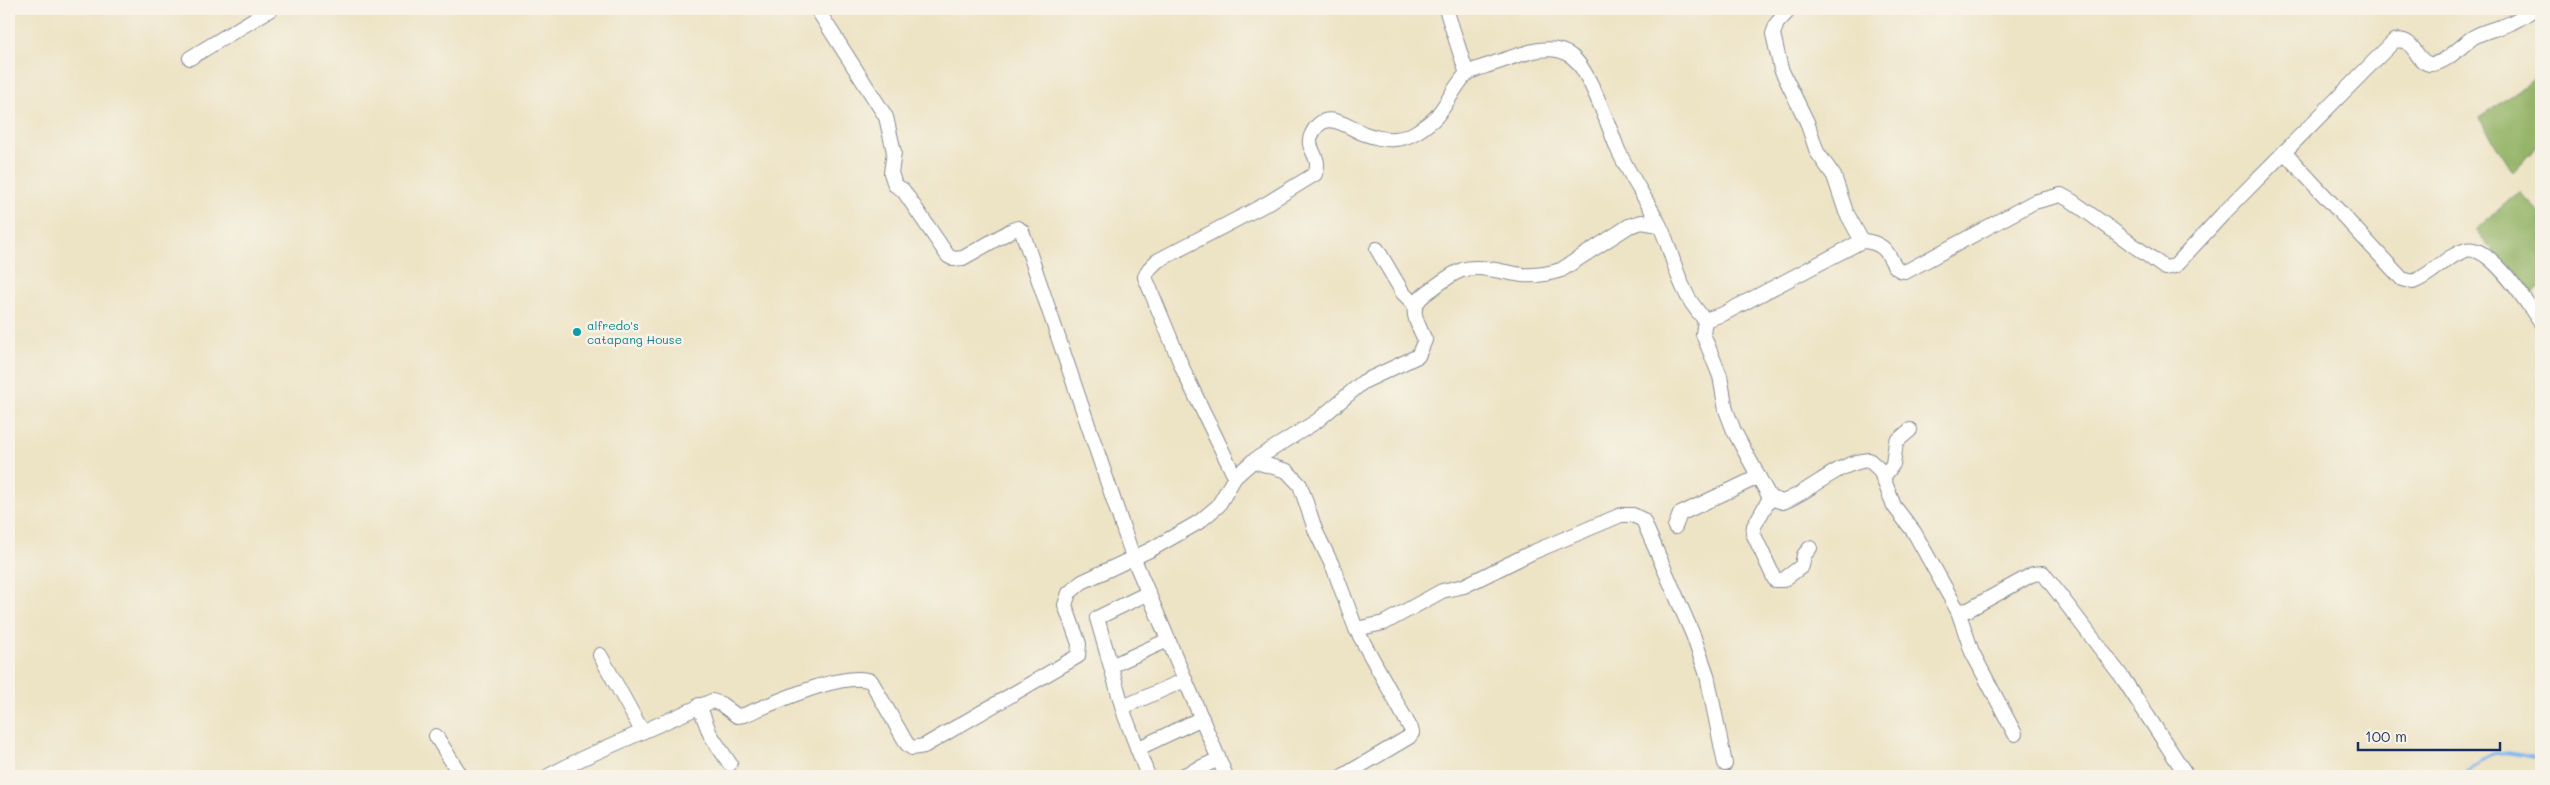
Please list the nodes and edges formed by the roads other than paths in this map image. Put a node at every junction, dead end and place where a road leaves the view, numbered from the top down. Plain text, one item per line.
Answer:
1 (270, 9) edge
2 (818, 9) edge
3 (1446, 9) edge
4 (1790, 9) edge
5 (2534, 9) edge
6 (190, 58) dead end
7 (1467, 74) junction
8 (2284, 152) junction
9 (1659, 225) junction
10 (1862, 241) junction
11 (1377, 249) dead end
12 (1415, 305) junction
13 (1705, 320) junction
14 (2541, 323) edge
15 (1910, 430) dead end
16 (1254, 460) junction
17 (1235, 477) junction
18 (1758, 477) junction
19 (1883, 478) junction
20 (1770, 498) junction
21 (1675, 527) dead end
22 (1810, 548) dead end
23 (1133, 557) junction
24 (1148, 593) junction
25 (1958, 611) junction
26 (1356, 630) junction
27 (1168, 640) junction
28 (600, 655) dead end
29 (1111, 666) junction
30 (1185, 680) junction
31 (699, 705) junction
32 (1123, 707) junction
33 (1202, 718) junction
34 (642, 731) junction
35 (2015, 734) dead end
36 (436, 736) dead end
37 (1138, 749) junction
38 (1219, 759) junction
39 (730, 764) dead end
40 (1724, 764) dead end
41 (461, 776) edge
42 (548, 776) edge
43 (1148, 776) edge
44 (1182, 776) edge
45 (1226, 776) edge
46 (1343, 776) edge
47 (2187, 776) edge

1 - 6 street
2 - 23 street
3 - 7 street
4 - 10 street
5 - 8 street
7 - 9 street
7 - 17 street
8 - 10 street
8 - 14 street
9 - 12 street
9 - 13 street
10 - 13 street
11 - 12 street
12 - 16 street
13 - 18 street
15 - 19 street
16 - 17 street
16 - 26 street
17 - 23 street
18 - 20 street
18 - 21 street
19 - 20 street
19 - 25 street
20 - 22 street
23 - 24 street
23 - 31 street
24 - 27 street
24 - 29 street
25 - 35 street
25 - 47 street
26 - 40 street
26 - 46 street
27 - 29 street
27 - 30 street
28 - 34 street
29 - 32 street
30 - 32 street
30 - 33 street
31 - 34 street
31 - 39 street
32 - 37 street
33 - 37 street
33 - 38 street
34 - 42 street
36 - 41 street
37 - 43 street
38 - 44 street
38 - 45 street

